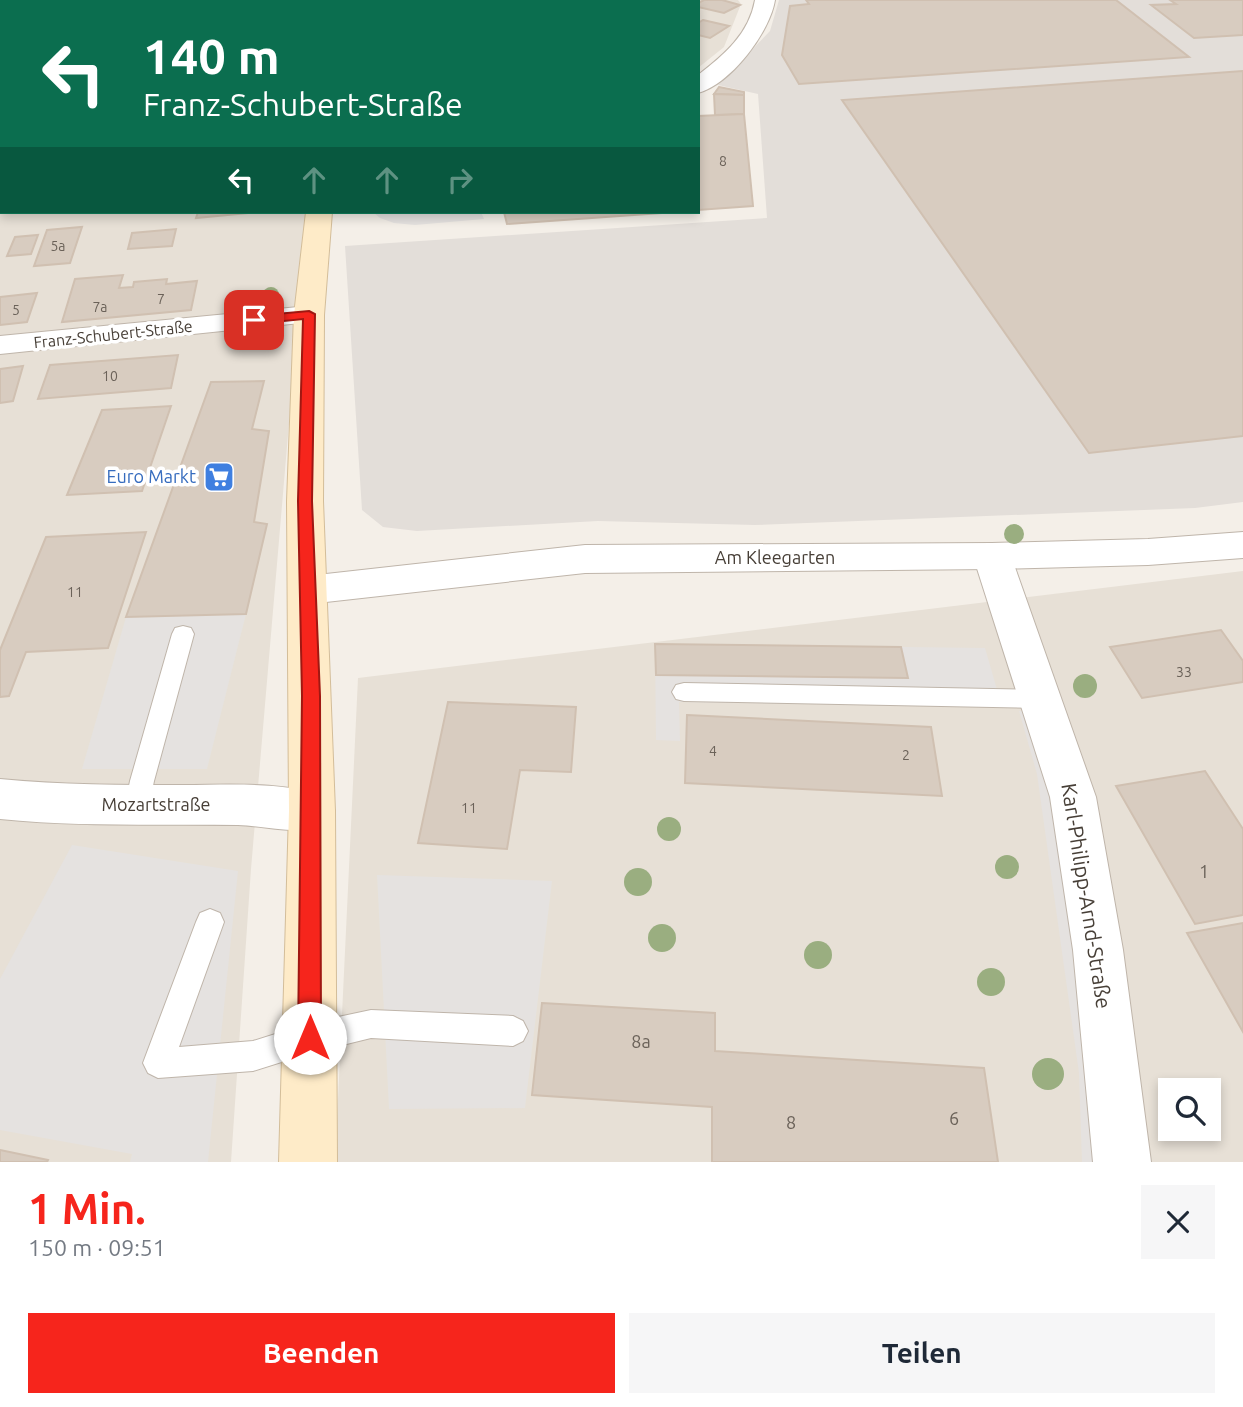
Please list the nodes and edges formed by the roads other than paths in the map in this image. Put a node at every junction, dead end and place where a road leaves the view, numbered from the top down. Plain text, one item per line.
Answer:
1 (765, 0) edge
2 (700, 84) edge
3 (319, 214) edge
4 (309, 314) junction
5 (0, 345) edge
6 (1243, 545) edge
7 (992, 556) junction
8 (308, 590) junction
9 (183, 634) dead end
10 (684, 692) dead end
11 (1041, 699) junction
12 (0, 799) edge
13 (138, 806) junction
14 (312, 811) junction
15 (210, 922) dead end
16 (513, 1031) dead end
17 (310, 1038) junction
18 (308, 1162) edge
19 (1122, 1162) edge

1 - 2 street
3 - 4 main road
4 - 5 street, Franz-Schubert-Straße
4 - 8 main road
6 - 7 street, Am Kleegarten
7 - 8 street, Am Kleegarten
7 - 11 street, Karl-Philipp-Arnd-Straße
8 - 14 main road
9 - 13 lane
10 - 11 lane
11 - 19 street, Karl-Philipp-Arnd-Straße
12 - 13 street, Mozartstraße
13 - 14 street, Mozartstraße
14 - 17 main road
15 - 17 lane
16 - 17 lane
17 - 18 main road

